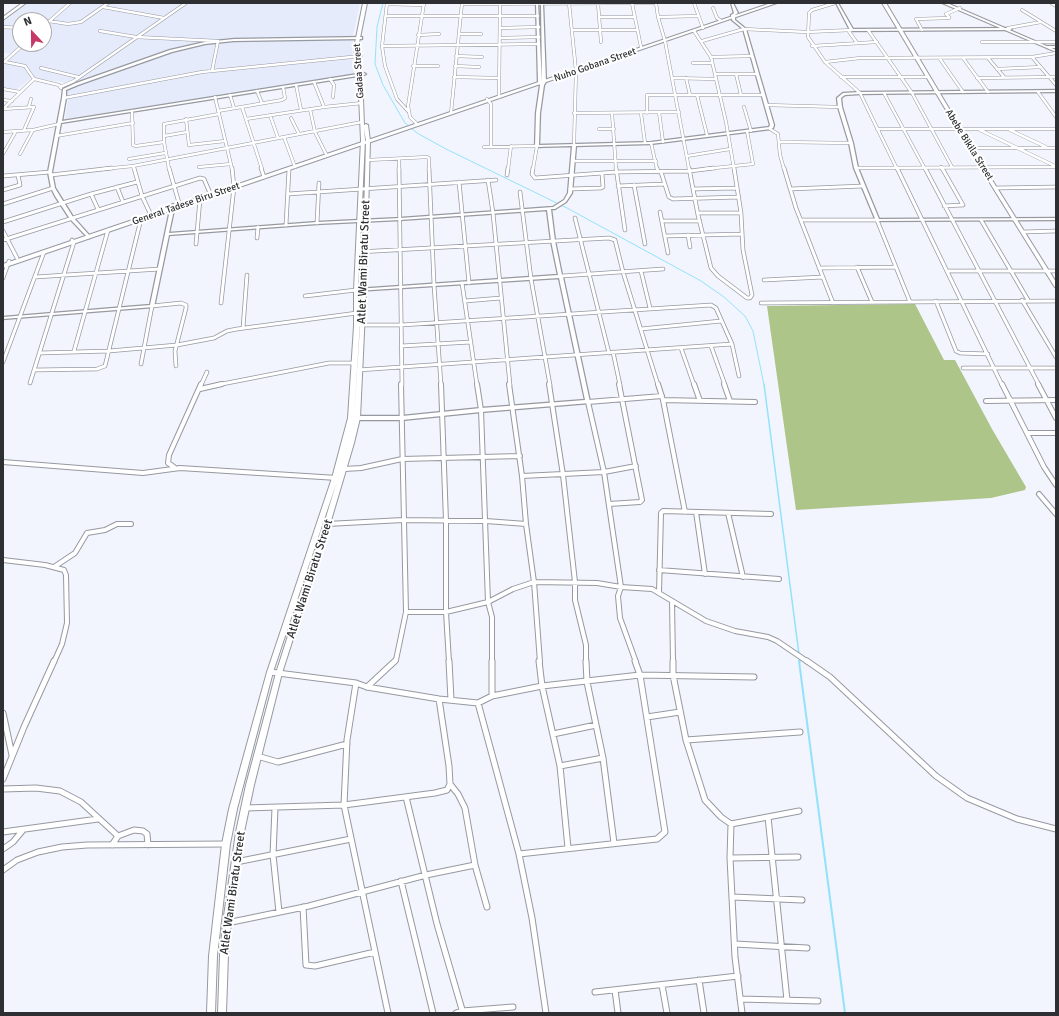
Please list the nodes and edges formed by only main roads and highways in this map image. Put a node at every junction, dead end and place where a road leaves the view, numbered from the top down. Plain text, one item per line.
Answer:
1 (18, 3) edge
2 (24, 3) edge
3 (365, 3) edge
4 (369, 3) edge
5 (769, 3) edge
6 (775, 3) edge
7 (884, 3) edge
8 (944, 3) edge
9 (948, 3) edge
10 (959, 9) junction
11 (3, 14) edge
12 (733, 16) junction
13 (3, 19) edge
14 (703, 27) junction
15 (359, 38) junction
16 (664, 40) junction
17 (1038, 42) junction
18 (1055, 49) edge
19 (576, 70) junction
20 (362, 74) junction
21 (366, 141) junction
22 (292, 167) junction
23 (234, 186) junction
24 (364, 189) junction
25 (173, 207) junction
26 (88, 236) junction
27 (73, 241) junction
28 (361, 252) junction
29 (9, 262) junction
30 (3, 263) edge
31 (3, 266) edge
32 (1056, 286) edge
33 (359, 326) junction
34 (356, 370) junction
35 (338, 478) junction
36 (211, 1013) edge
37 (222, 1013) edge

1 - 11 main road
2 - 13 main road
3 - 15 main road, Gadaa Street
4 - 15 main road
5 - 12 main road, Nuho Gobana Street
6 - 12 main road, Nuho Gobana Street
7 - 32 main road, Abebe Bikila Street
8 - 10 main road
9 - 10 main road
10 - 17 main road
12 - 14 main road, Nuho Gobana Street
12 - 14 main road, Nuho Gobana Street
14 - 16 main road, Nuho Gobana Street
14 - 16 main road, Nuho Gobana Street
15 - 20 main road, Gadaa Street
16 - 19 main road, Nuho Gobana Street
16 - 19 main road, Nuho Gobana Street
17 - 18 main road
17 - 18 main road
19 - 21 main road, Nuho Gobana Street
20 - 21 main road
20 - 21 main road, Gadaa Street
21 - 22 main road, General Tadese Biru Street
21 - 22 main road, General Tadese Biru Street
21 - 24 main road, Atlet Wami Biratu Street
21 - 24 main road, Atlet Wami Biratu Street
22 - 23 main road, General Tadese Biru Street
23 - 25 main road, General Tadese Biru Street
23 - 25 main road, General Tadese Biru Street
24 - 28 main road, Atlet Wami Biratu Street
25 - 26 main road, General Tadese Biru Street
25 - 26 main road, General Tadese Biru Street
26 - 27 main road, General Tadese Biru Street
27 - 29 main road, General Tadese Biru Street
27 - 29 main road, General Tadese Biru Street
28 - 33 main road, Atlet Wami Biratu Street
28 - 33 main road, Atlet Wami Biratu Street
29 - 30 main road, General Tadese Biru Street
29 - 31 main road, General Tadese Biru Street
33 - 34 main road, Atlet Wami Biratu Street
33 - 34 main road, Atlet Wami Biratu Street
34 - 35 main road, Atlet Wami Biratu Street
34 - 35 main road, Atlet Wami Biratu Street
35 - 36 main road, Atlet Wami Biratu Street
35 - 37 main road, Atlet Wami Biratu Street

